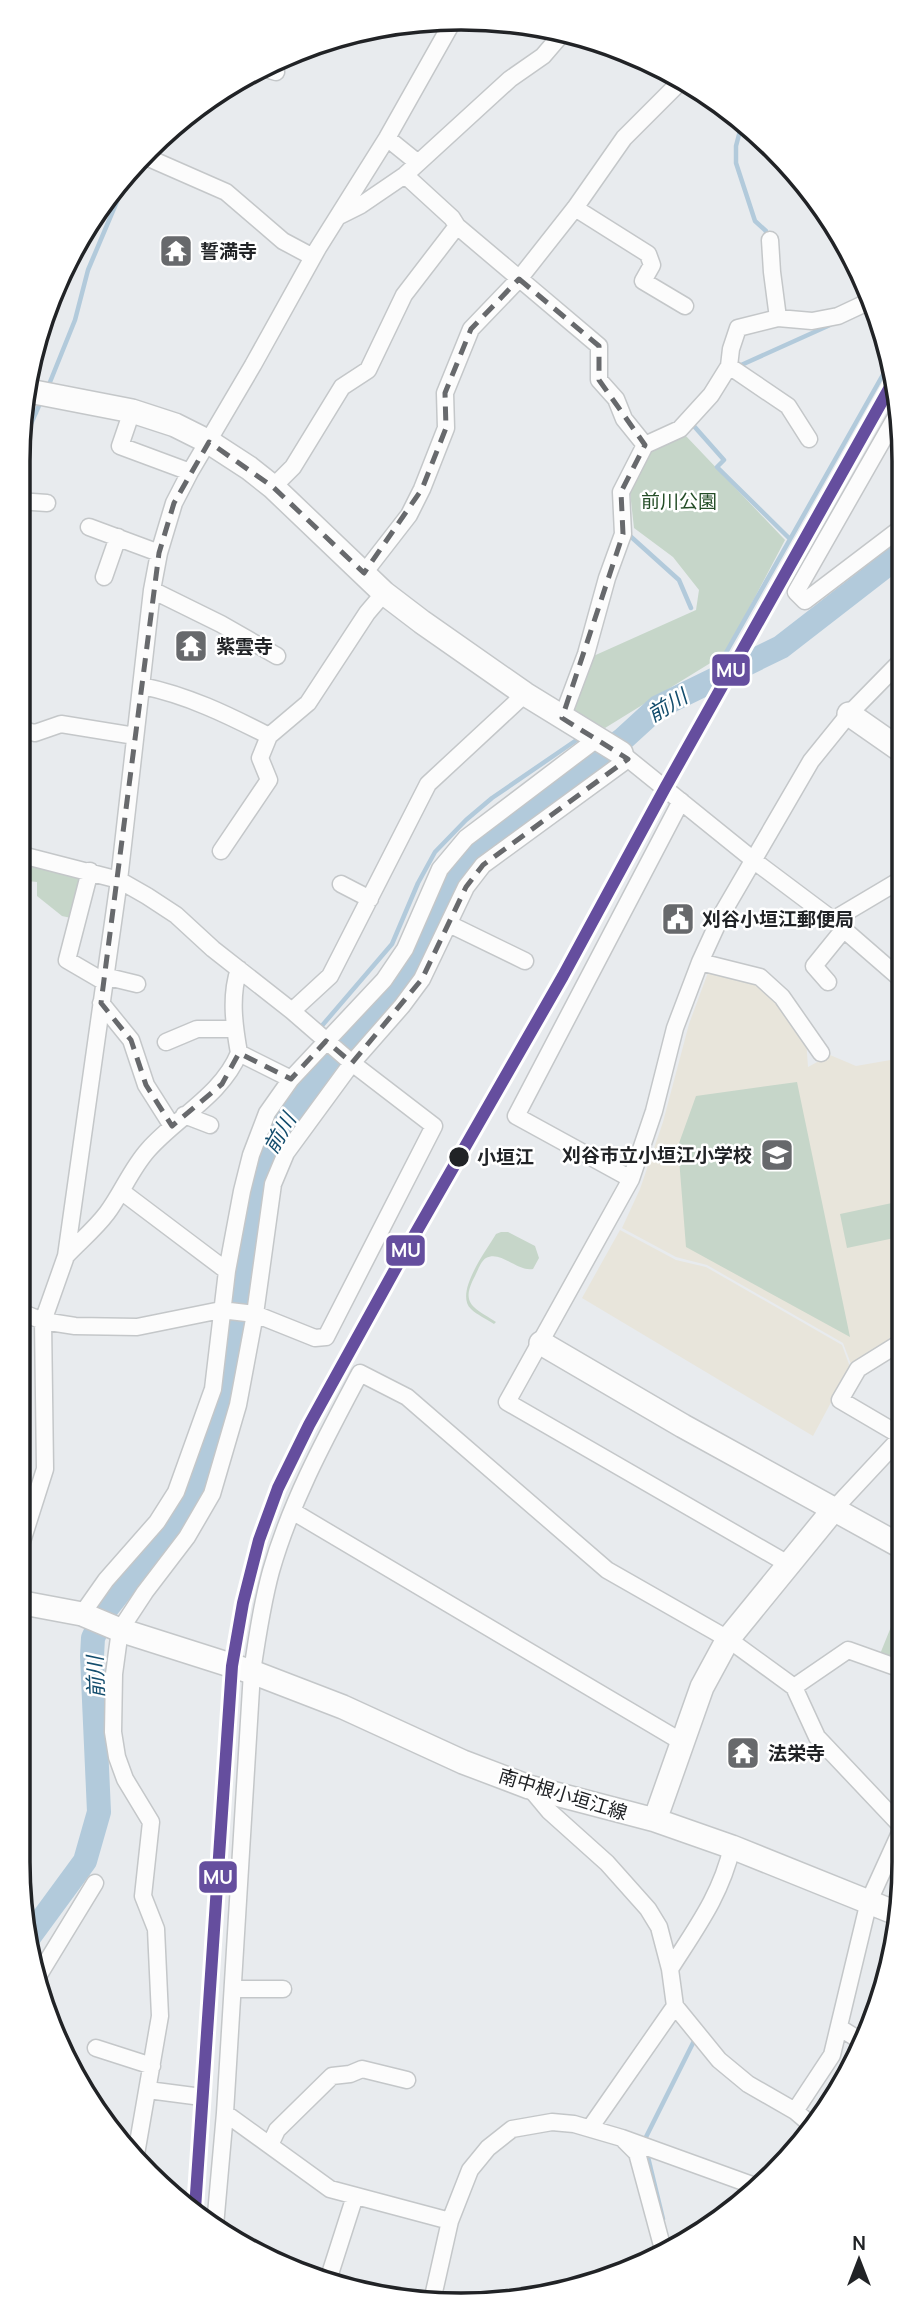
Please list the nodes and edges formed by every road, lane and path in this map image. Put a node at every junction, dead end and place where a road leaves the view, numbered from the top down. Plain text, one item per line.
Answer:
1 (448, 30) edge
2 (557, 41) edge
3 (675, 87) edge
4 (387, 138) junction
5 (153, 160) edge
6 (418, 163) junction
7 (405, 176) junction
8 (575, 208) junction
9 (337, 217) junction
10 (457, 226) junction
11 (770, 240) dead end
12 (313, 257) junction
13 (519, 279) junction
14 (862, 305) edge
15 (685, 306) dead end
16 (778, 318) junction
17 (734, 369) junction
18 (39, 393) edge
19 (132, 411) junction
20 (891, 427) edge
21 (809, 439) dead end
22 (209, 442) junction
23 (645, 445) junction
24 (190, 472) junction
25 (273, 487) junction
26 (30, 502) edge
27 (47, 503) dead end
28 (89, 527) dead end
29 (892, 535) edge
30 (118, 537) junction
31 (159, 553) junction
32 (364, 573) junction
33 (104, 577) dead end
34 (152, 590) junction
35 (384, 593) junction
36 (277, 656) dead end
37 (892, 670) edge
38 (142, 686) junction
39 (525, 694) junction
40 (849, 714) junction
41 (562, 718) junction
42 (30, 732) edge
43 (135, 736) junction
44 (269, 736) junction
45 (598, 738) junction
46 (892, 744) edge
47 (624, 756) junction
48 (681, 801) junction
49 (221, 851) dead end
50 (30, 857) edge
51 (753, 860) junction
52 (90, 871) junction
53 (119, 880) junction
54 (341, 884) dead end
55 (892, 886) edge
56 (370, 898) junction
57 (449, 923) junction
58 (839, 925) junction
59 (525, 961) dead end
60 (700, 962) junction
61 (239, 969) junction
62 (892, 971) edge
63 (104, 979) junction
64 (828, 982) dead end
65 (137, 984) dead end
66 (101, 1003) junction
67 (292, 1011) junction
68 (234, 1029) junction
69 (326, 1041) junction
70 (166, 1042) dead end
71 (239, 1053) junction
72 (821, 1053) dead end
73 (352, 1063) junction
74 (291, 1079) junction
75 (178, 1121) junction
76 (210, 1125) dead end
77 (631, 1180) junction
78 (121, 1191) junction
79 (66, 1256) junction
80 (227, 1271) junction
81 (221, 1310) junction
82 (255, 1314) junction
83 (30, 1316) edge
84 (43, 1321) junction
85 (541, 1343) junction
86 (892, 1348) edge
87 (892, 1430) edge
88 (892, 1448) edge
89 (834, 1510) junction
90 (292, 1511) junction
91 (30, 1516) edge
92 (892, 1541) edge
93 (788, 1564) junction
94 (30, 1604) edge
95 (82, 1614) junction
96 (120, 1629) junction
97 (728, 1639) junction
98 (892, 1666) edge
99 (252, 1672) junction
100 (794, 1687) junction
101 (682, 1742) junction
102 (528, 1787) junction
103 (892, 1815) edge
104 (655, 1820) junction
105 (733, 1847) junction
106 (892, 1851) edge
107 (95, 1883) dead end
108 (869, 1901) junction
109 (890, 1910) edge
110 (43, 1968) edge
111 (670, 1969) junction
112 (233, 1989) junction
113 (283, 1989) dead end
114 (675, 2006) junction
115 (840, 2028) junction
116 (855, 2037) edge
117 (96, 2048) dead end
118 (152, 2066) junction
119 (407, 2080) dead end
120 (148, 2090) junction
121 (194, 2096) dead end
122 (795, 2111) junction
123 (225, 2113) junction
124 (806, 2121) edge
125 (590, 2128) junction
126 (629, 2141) junction
127 (270, 2145) junction
128 (137, 2147) edge
129 (748, 2183) edge
130 (355, 2196) junction
131 (216, 2217) edge
132 (450, 2221) junction
133 (661, 2244) edge
134 (330, 2273) edge
135 (434, 2292) edge

1 - 4 street
2 - 6 street
3 - 8 street
4 - 6 street
4 - 9 street
5 - 12 street
6 - 7 street
7 - 9 street
7 - 10 street
8 - 13 street
8 - 15 street
9 - 12 street
10 - 13 street
10 - 25 street
11 - 16 street
12 - 22 street
13 - 23 street
13 - 32 street
14 - 16 street
16 - 17 street
17 - 21 street
17 - 23 street
18 - 19 street
19 - 22 street
19 - 24 street
20 - 29 street
22 - 24 street
22 - 25 street
23 - 41 street
24 - 31 street
25 - 32 street
26 - 27 street
28 - 30 street
30 - 31 street
30 - 33 street
31 - 34 street
32 - 35 street
34 - 36 street
34 - 38 street
35 - 39 street
35 - 44 street
37 - 40 street
38 - 43 street
38 - 44 street
39 - 41 street
39 - 56 street
40 - 46 street
40 - 51 street
41 - 45 street
42 - 43 street
43 - 53 street
44 - 49 street
45 - 47 street
45 - 69 street
47 - 48 street
47 - 57 street
48 - 51 street
48 - 77 street
50 - 52 street
51 - 58 street
51 - 60 street
52 - 53 street
52 - 63 street
53 - 61 street
53 - 63 street
54 - 56 street
55 - 58 street
56 - 67 street
57 - 59 street
57 - 73 street
58 - 62 street
58 - 64 street
60 - 72 street
60 - 77 street
61 - 67 street
61 - 68 street
63 - 65 street
63 - 66 street
66 - 75 street
66 - 79 street
67 - 69 street
68 - 70 street
68 - 71 street
69 - 73 street
69 - 74 street
71 - 74 street
71 - 75 street
73 - 82 street
73 - 82 street
74 - 80 street
75 - 76 street
75 - 78 street
77 - 85 street
78 - 79 street
78 - 80 street
79 - 84 street
80 - 81 street
81 - 82 street
81 - 84 street
81 - 95 street
82 - 96 street
83 - 84 street
84 - 91 street
85 - 89 street
85 - 93 street
86 - 87 street
88 - 89 street
89 - 92 street
89 - 93 street, 南中根小垣江線
90 - 97 street
90 - 99 street
90 - 101 street
93 - 97 street, 南中根小垣江線
94 - 95 street, 南中根小垣江線
95 - 96 street, 南中根小垣江線
96 - 99 street, 南中根小垣江線
96 - 118 street
97 - 100 street
97 - 101 street, 南中根小垣江線
98 - 100 street
99 - 102 street, 南中根小垣江線
99 - 112 street
100 - 103 street
101 - 104 street, 南中根小垣江線
102 - 104 street, 南中根小垣江線
102 - 111 street
104 - 105 street
105 - 108 street
105 - 111 street
106 - 108 street
107 - 110 street
108 - 109 street
108 - 115 street
111 - 114 street
112 - 113 street
112 - 123 street
114 - 122 street
114 - 125 street
115 - 116 street
115 - 122 street
117 - 118 street
118 - 120 street
119 - 127 street
120 - 121 street
120 - 128 street
122 - 124 street
123 - 127 street
123 - 131 street
125 - 126 street
125 - 132 street
126 - 129 street
126 - 133 street
127 - 130 street
130 - 132 street
130 - 134 street
132 - 135 street

